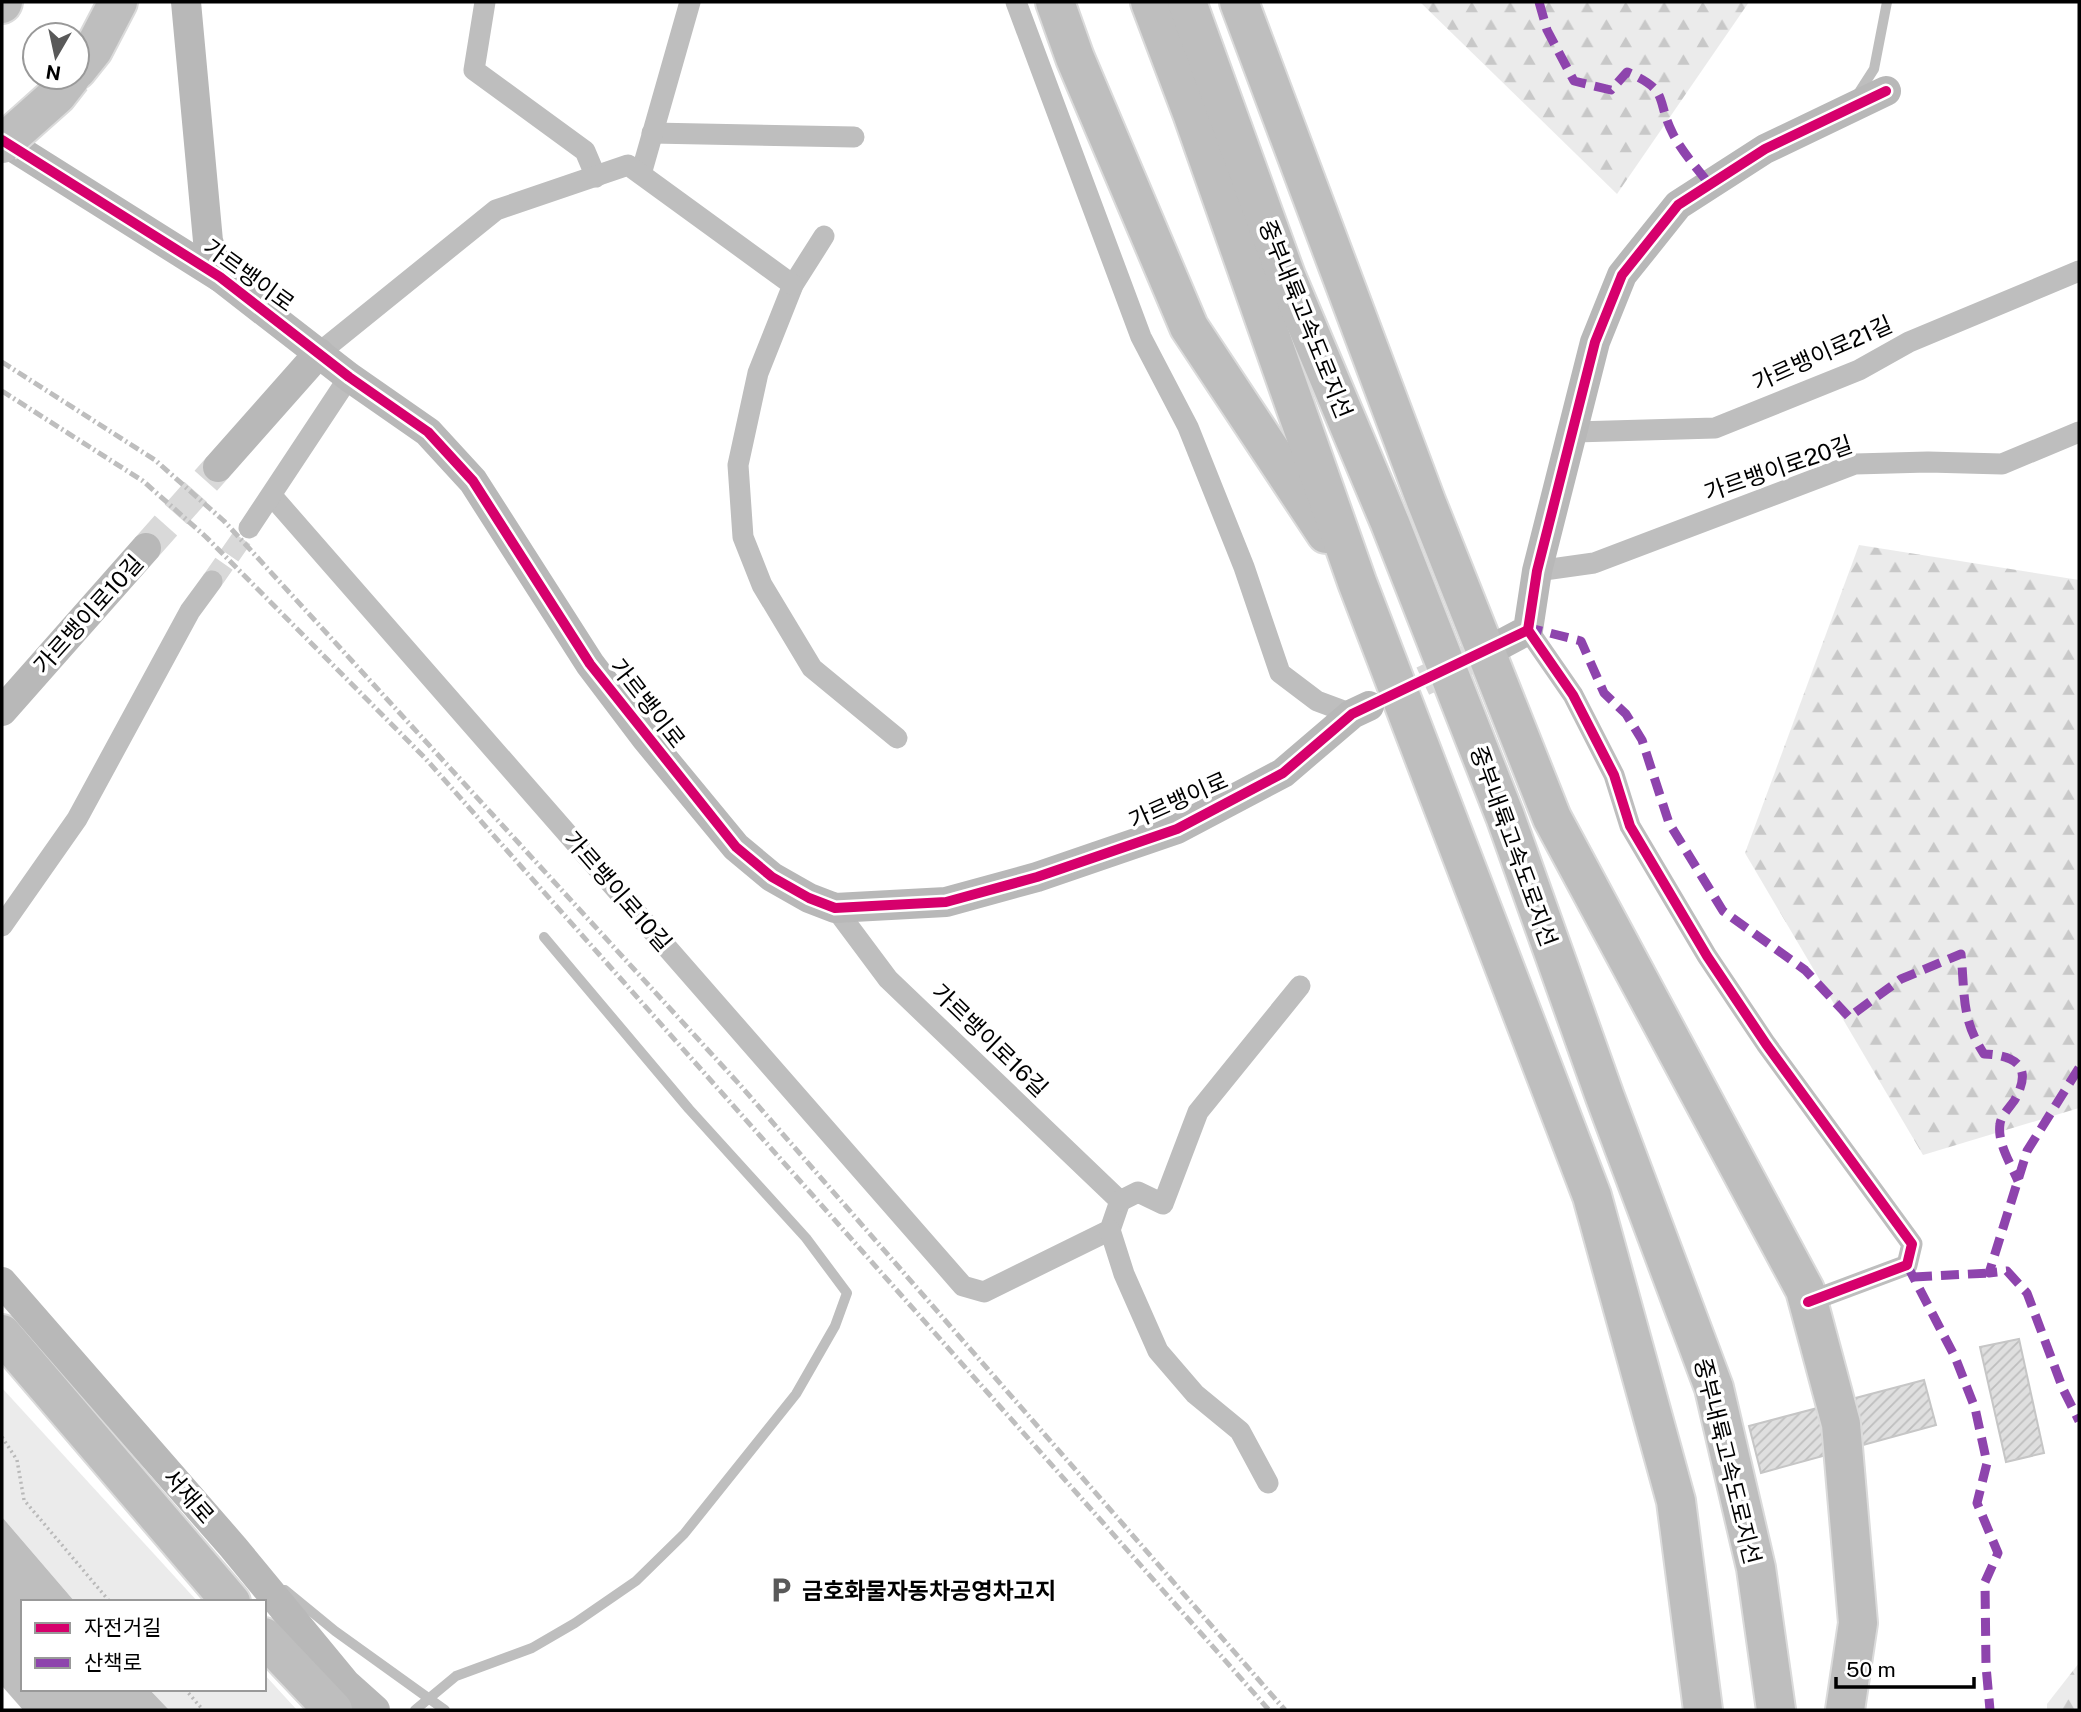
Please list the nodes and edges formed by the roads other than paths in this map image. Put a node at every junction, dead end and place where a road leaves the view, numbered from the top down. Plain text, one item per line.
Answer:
1 (118, 2) edge
2 (485, 2) edge
3 (690, 2) edge
4 (1016, 2) edge
5 (1055, 2) edge
6 (1060, 2) edge
7 (1150, 2) edge
8 (1187, 2) edge
9 (1239, 2) edge
10 (1887, 2) edge
11 (189, 5) edge
12 (91, 52) edge
13 (1075, 58) junction
14 (60, 91) edge
15 (1886, 91) dead end
16 (1855, 106) junction
17 (652, 133) junction
18 (854, 137) dead end
19 (2, 142) edge
20 (641, 174) junction
21 (596, 177) junction
22 (824, 236) dead end
23 (2079, 271) edge
24 (220, 277) junction
25 (793, 285) junction
26 (319, 353) junction
27 (349, 377) junction
28 (1575, 432) junction
29 (2079, 432) edge
30 (218, 467) tunnel mouth
31 (272, 496) junction
32 (249, 528) tunnel mouth
33 (146, 548) tunnel mouth
34 (1537, 570) junction
35 (212, 581) tunnel mouth
36 (1357, 582) junction
37 (1528, 630) junction
38 (1496, 647) tunnel mouth
39 (2, 710) edge
40 (1360, 710) joint
41 (897, 738) dead end
42 (835, 908) junction
43 (2, 926) edge
44 (544, 937) dead end
45 (1300, 986) dead end
46 (1120, 1201) junction
47 (1110, 1230) junction
48 (2, 1282) edge
49 (1808, 1302) junction
50 (2, 1334) edge
51 (1268, 1483) dead end
52 (233, 1547) junction
53 (228, 1600) edge
54 (266, 1639) edge
55 (428, 1698) junction
56 (333, 1710) edge
57 (375, 1710) edge
58 (415, 1710) edge
59 (445, 1710) edge
60 (1703, 1710) edge
61 (1776, 1710) edge
62 (1845, 1710) edge

1 - 12 highway
2 - 21 street
3 - 17 street
4 - 40 street
5 - 13 highway
6 - 13 highway
7 - 36 highway, 중부내륙고속도로지선
8 - 61 highway, 중부내륙고속도로지선
9 - 49 highway
10 - 16 lane
11 - 24 street
13 - 36 highway
14 - 19 highway, bridge
15 - 16 street
16 - 28 street
17 - 18 street
17 - 20 street
19 - 24 street, 가르뱅이로
20 - 21 street
20 - 25 street
21 - 26 street
22 - 25 street
23 - 28 street, 가르뱅이로21길
24 - 26 street, 가르뱅이로
25 - 41 street
26 - 27 street, 가르뱅이로
26 - 30 street
27 - 31 street
27 - 42 street, 가르뱅이로
28 - 34 street
29 - 34 street, 가르뱅이로20길
31 - 32 street
31 - 47 street, 가르뱅이로10길
33 - 39 street, 가르뱅이로10길
34 - 37 street
35 - 43 street
36 - 60 highway, 중부내륙고속도로지선
37 - 38 street
37 - 49 street
40 - 42 street, 가르뱅이로
42 - 46 street, 가르뱅이로16길
44 - 55 lane
45 - 46 street
46 - 47 street
47 - 51 street
48 - 52 street, 서재로
49 - 62 highway
50 - 53 highway
52 - 55 lane
52 - 57 street, 서재로
54 - 56 highway
55 - 58 lane
55 - 59 lane

